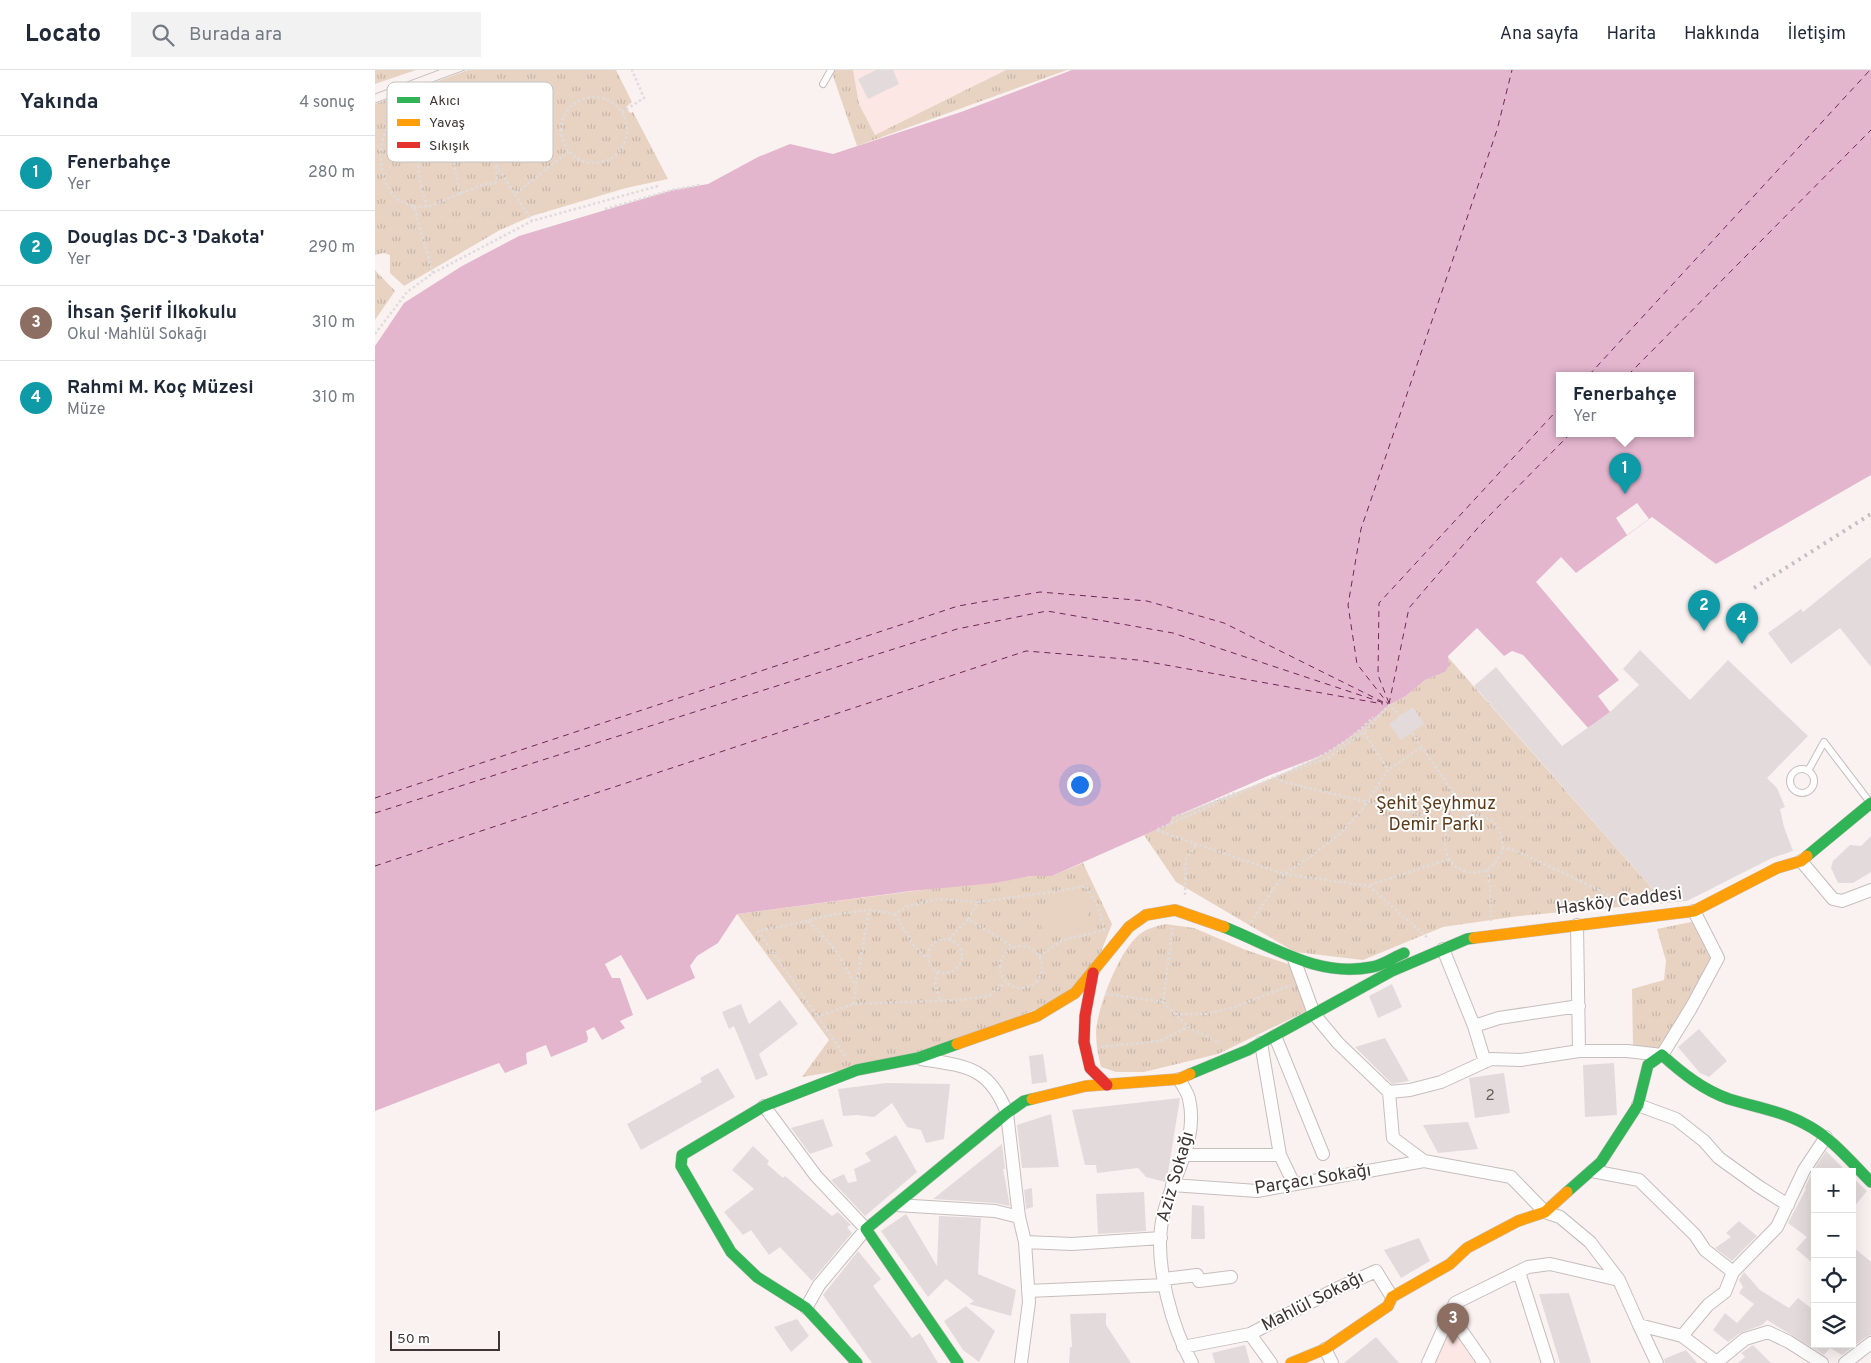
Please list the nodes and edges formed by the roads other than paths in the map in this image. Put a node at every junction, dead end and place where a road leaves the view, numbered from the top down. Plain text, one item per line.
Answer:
1 (831, 70) edge
2 (823, 84) dead end
3 (1808, 770) dead end
4 (1871, 803) edge
5 (1801, 861) junction
6 (1871, 890) edge
7 (1693, 911) junction
8 (1577, 925) junction
9 (1549, 929) junction
10 (1432, 942) road end
11 (1411, 949) dead end
12 (1443, 949) junction
13 (1294, 959) junction
14 (1093, 972) junction
15 (1579, 1006) junction
16 (1315, 1014) junction
17 (1474, 1026) junction
18 (1275, 1036) junction
19 (1261, 1043) junction
20 (1579, 1051) junction
21 (1662, 1055) junction
22 (918, 1058) junction
23 (1485, 1062) junction
24 (1179, 1079) junction
25 (1107, 1084) junction
26 (1389, 1092) junction
27 (1638, 1105) junction
28 (764, 1106) junction
29 (1007, 1113) junction
30 (1826, 1137) junction
31 (1323, 1154) dead end
32 (1184, 1155) junction
33 (1280, 1155) junction
34 (1424, 1161) junction
35 (1592, 1171) junction
36 (1871, 1182) edge
37 (1294, 1184) junction
38 (1172, 1185) junction
39 (1788, 1205) junction
40 (896, 1206) junction
41 (1545, 1212) junction
42 (1019, 1217) junction
43 (866, 1229) junction
44 (1161, 1238) junction
45 (1025, 1242) junction
46 (1519, 1272) junction
47 (1733, 1272) junction
48 (1231, 1277) dead end
49 (1619, 1280) junction
50 (1165, 1282) junction
51 (1029, 1291) junction
52 (1392, 1297) junction
53 (807, 1308) junction
54 (1451, 1314) junction
55 (1639, 1325) junction
56 (1250, 1334) junction
57 (1682, 1336) junction
58 (1871, 1343) edge
59 (1183, 1347) junction
60 (1325, 1349) junction
61 (1189, 1362) edge
62 (857, 1363) edge
63 (958, 1363) edge
64 (1021, 1363) edge
65 (1271, 1363) edge
66 (1291, 1363) edge
67 (1332, 1363) edge
68 (1428, 1363) edge
69 (1484, 1363) edge
70 (1548, 1363) edge
71 (1657, 1363) edge
72 (1717, 1363) edge
73 (1822, 1363) edge
74 (1845, 1363) edge

1 - 2 lane
3 - 4 lane
4 - 5 main road, Hasköy Caddesi
5 - 6 street
5 - 7 main road, Hasköy Caddesi
7 - 8 main road, Hasköy Caddesi
7 - 21 street
8 - 9 main road, Hasköy Caddesi
8 - 15 street
9 - 10 main road
9 - 12 main road
11 - 13 main road
12 - 16 main road
12 - 17 street
13 - 14 main road
13 - 16 street
14 - 22 main road
14 - 25 main road
15 - 17 street
15 - 20 street
16 - 18 main road
16 - 26 street
17 - 23 street
18 - 19 main road
18 - 31 street
19 - 24 main road
19 - 33 street
20 - 21 street
20 - 23 street
21 - 27 main road
21 - 30 main road
22 - 28 main road
22 - 29 street
23 - 26 street
24 - 25 main road
24 - 32 street, Aziz Sokağı
25 - 29 main road
26 - 34 street
27 - 35 main road
27 - 39 street
28 - 43 street
28 - 53 main road
29 - 40 main road
29 - 42 street
30 - 36 main road
30 - 39 street
32 - 33 street
32 - 38 street, Aziz Sokağı
33 - 37 street
34 - 37 street, Parçacı Sokağı
34 - 41 street
35 - 41 main road
35 - 47 street
37 - 38 street, Parçacı Sokağı
38 - 44 street, Aziz Sokağı
39 - 47 street
40 - 42 street
40 - 43 main road
41 - 49 street
41 - 52 main road
42 - 45 street
43 - 53 street
43 - 63 main road
44 - 45 street
44 - 50 street, Aziz Sokağı
45 - 51 street
46 - 49 street
46 - 54 street
46 - 70 street
47 - 57 street
48 - 50 street
49 - 55 street
50 - 51 street
50 - 59 street, Aziz Sokağı
51 - 64 street
52 - 56 street, Mahlül Sokağı
52 - 60 main road
53 - 62 main road
54 - 68 street
54 - 69 street
55 - 57 street
55 - 71 street
56 - 59 street
56 - 65 street
57 - 72 street
58 - 74 street
59 - 61 street, Aziz Sokağı
60 - 66 main road
60 - 67 street
72 - 73 street

